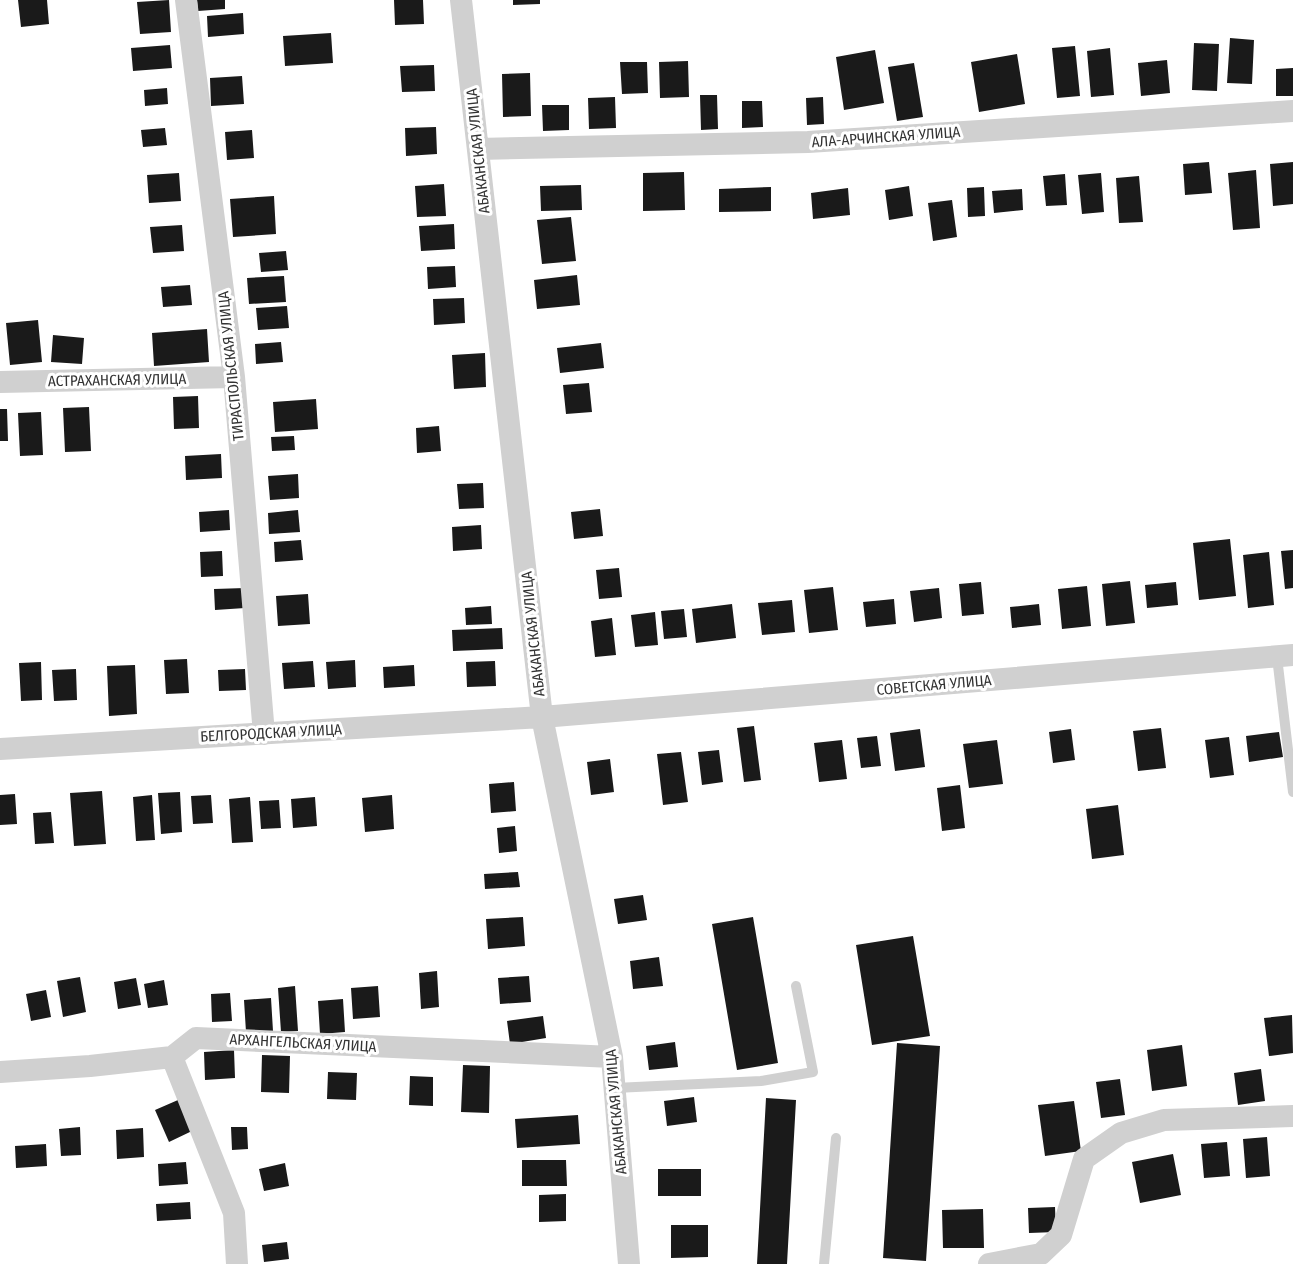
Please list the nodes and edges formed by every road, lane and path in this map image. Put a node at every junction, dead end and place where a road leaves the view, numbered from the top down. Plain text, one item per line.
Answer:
1 (186, 0) edge
2 (461, 0) edge
3 (1293, 111) edge
4 (478, 149) junction
5 (234, 377) junction
6 (0, 382) edge
7 (1285, 656) edge
8 (542, 717) junction
9 (264, 734) junction
10 (0, 749) edge
11 (1293, 792) edge
12 (796, 986) dead end
13 (172, 1057) junction
14 (612, 1057) junction
15 (0, 1072) edge
16 (615, 1088) junction
17 (1293, 1116) edge
18 (836, 1138) dead end
19 (237, 1264) edge
20 (629, 1264) edge
21 (824, 1264) edge
22 (989, 1264) edge

1 - 5 street, ТИРАСПОЛЬСКАЯ УЛИЦА
2 - 4 street, АБАКАНСКАЯ УЛИЦА
3 - 4 street, АЛА-АРЧИНСКАЯ УЛИЦА
4 - 8 street, АБАКАНСКАЯ УЛИЦА
5 - 6 street, АСТРАХАНСКАЯ УЛИЦА
5 - 9 street, ТИРАСПОЛЬСКАЯ УЛИЦА
7 - 8 street, СОВЕТСКАЯ УЛИЦА
7 - 11 lane
8 - 9 street, БЕЛГОРОДСКАЯ УЛИЦА
8 - 14 street, АБАКАНСКАЯ УЛИЦА
9 - 10 street, БЕЛГОРОДСКАЯ УЛИЦА
12 - 16 lane
13 - 14 street, АРХАНГЕЛЬСКАЯ УЛИЦА
13 - 15 street
13 - 19 street
14 - 16 street, АБАКАНСКАЯ УЛИЦА
16 - 20 street, АБАКАНСКАЯ УЛИЦА
17 - 22 street
18 - 21 lane

